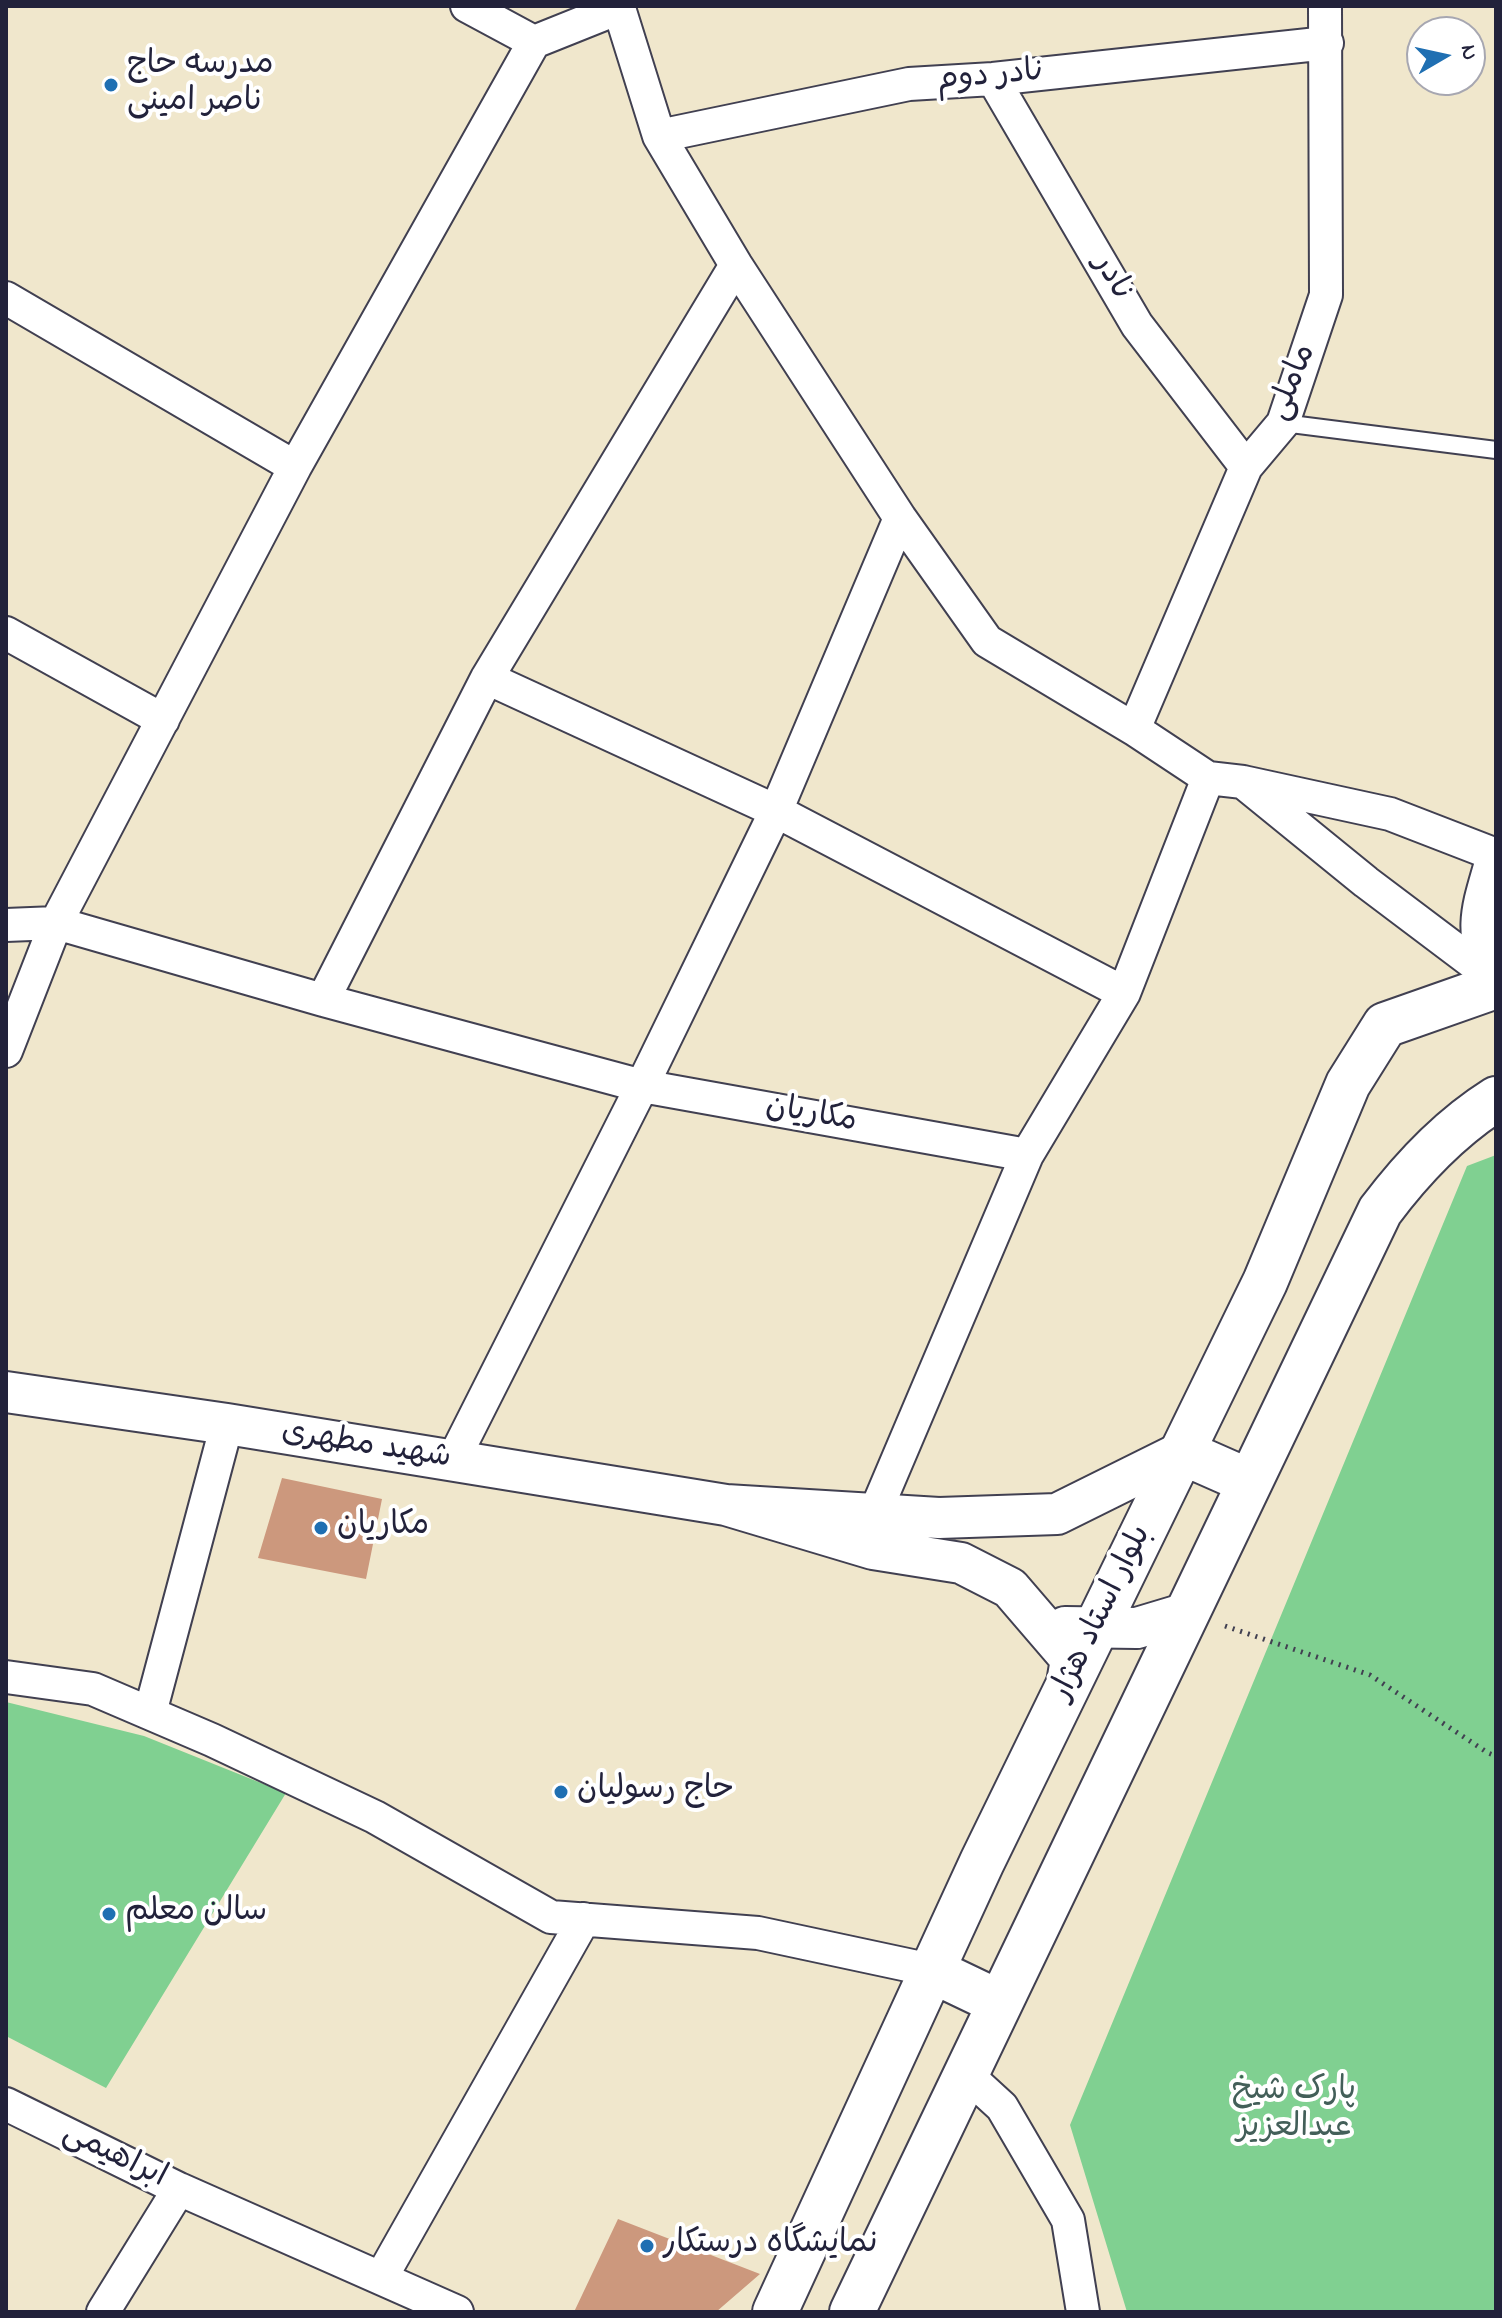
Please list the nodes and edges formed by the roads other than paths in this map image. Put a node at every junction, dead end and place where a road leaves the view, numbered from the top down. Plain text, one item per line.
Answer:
1 (467, 6) edge
2 (1325, 6) edge
3 (619, 7) edge
4 (534, 42) junction
5 (1327, 43) junction
6 (993, 79) junction
7 (659, 136) junction
8 (736, 265) junction
9 (6, 298) edge
10 (1283, 423) junction
11 (1496, 450) edge
12 (295, 467) junction
13 (1246, 467) junction
14 (900, 518) junction
15 (6, 633) edge
16 (487, 678) junction
17 (163, 720) junction
18 (1134, 729) junction
19 (1208, 778) junction
20 (1243, 782) junction
21 (776, 811) junction
22 (1496, 855) edge
23 (1496, 867) edge
24 (56, 923) junction
25 (6, 925) edge
26 (1496, 973) edge
27 (1496, 983) edge
28 (1124, 993) junction
29 (323, 1000) junction
30 (6, 1051) edge
31 (642, 1086) junction
32 (1496, 1099) edge
33 (1027, 1155) junction
34 (6, 1392) edge
35 (227, 1424) junction
36 (1182, 1452) junction
37 (452, 1462) junction
38 (1250, 1482) junction
39 (726, 1505) junction
40 (874, 1515) junction
41 (1010, 1588) junction
42 (1187, 1613) junction
43 (1097, 1627) junction
44 (6, 1677) edge
45 (1066, 1689) junction
46 (150, 1713) junction
47 (584, 1919) junction
48 (931, 1970) junction
49 (1000, 2003) junction
50 (966, 2074) junction
51 (6, 2104) edge
52 (179, 2189) junction
53 (381, 2278) junction
54 (103, 2312) edge
55 (457, 2312) edge
56 (775, 2312) edge
57 (852, 2312) edge
58 (1083, 2312) edge

1 - 4 street
2 - 5 street, ماملی
3 - 4 street
3 - 7 street
4 - 12 street
5 - 6 street, نادر دوم
5 - 10 street, ماملی
6 - 7 street, نادر دوم
6 - 13 street, نادر
7 - 8 street
8 - 14 street
8 - 16 street
9 - 12 street
10 - 11 lane
10 - 13 street, ماملی
12 - 17 street
13 - 18 street, ماملی
14 - 18 street
14 - 21 street
15 - 17 street
16 - 21 street
16 - 29 street
17 - 24 street
18 - 19 street
19 - 20 street
19 - 28 street
20 - 22 street
20 - 27 street
21 - 28 street
21 - 31 street
23 - 26 main road
24 - 25 street, مکاریان
24 - 29 street, مکاریان
24 - 30 street
27 - 36 main road, بلوار استاد هژار
28 - 33 street
29 - 31 street, مکاریان
31 - 33 street, مکاریان
31 - 37 street
32 - 38 main road
33 - 40 street
34 - 35 street, شهید مطهری
35 - 37 street, شهید مطهری
35 - 46 street
36 - 38 main road
36 - 40 street
36 - 43 main road, بلوار استاد هژار
37 - 39 street, شهید مطهری
38 - 42 main road
39 - 40 street
39 - 41 street
41 - 43 street
41 - 45 street
42 - 43 street
42 - 49 main road
43 - 45 main road, بلوار استاد هژار
44 - 46 street
45 - 48 main road, بلوار استاد هژار
46 - 47 street
47 - 48 street
47 - 53 street
48 - 49 main road
48 - 56 main road, بلوار استاد هژار
49 - 50 main road
50 - 57 main road
50 - 58 street
51 - 52 street, ابراهیمی
52 - 53 street
52 - 54 street, ابراهیمی
53 - 55 street

